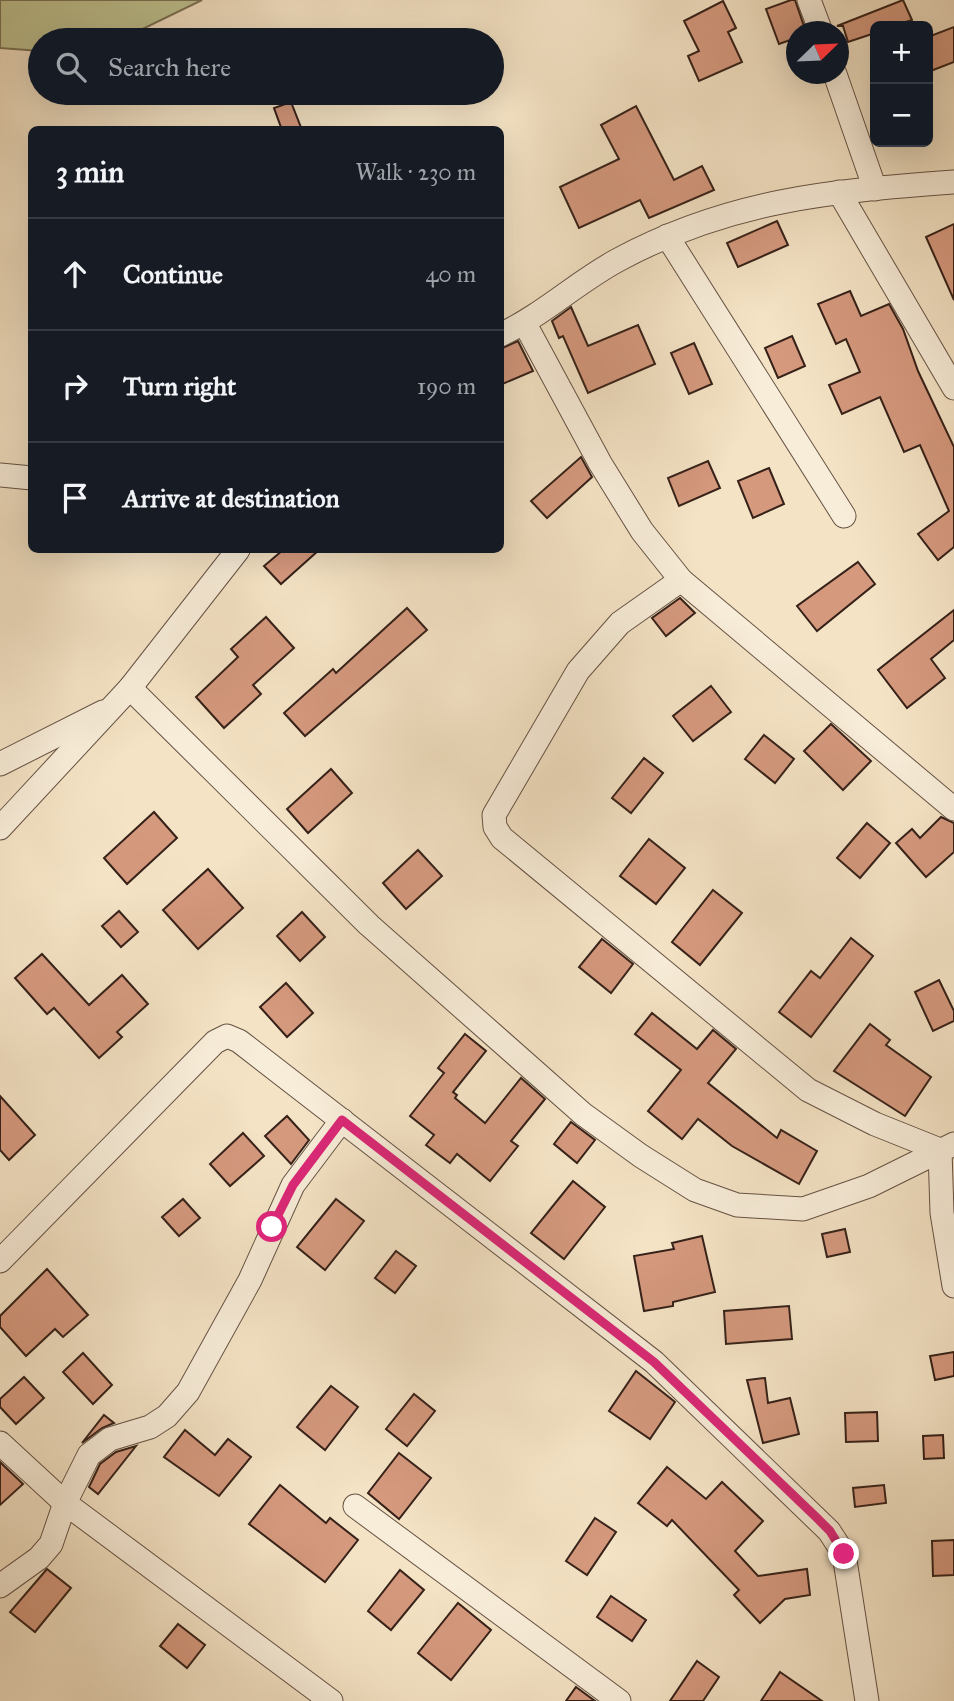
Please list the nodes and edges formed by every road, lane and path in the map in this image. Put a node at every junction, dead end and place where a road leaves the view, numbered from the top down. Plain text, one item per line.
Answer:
1 (809, 0) edge
2 (817, 21) edge
3 (838, 84) edge
4 (954, 182) edge
5 (875, 189) junction
6 (839, 192) junction
7 (667, 236) junction
8 (525, 324) junction
9 (504, 333) edge
10 (954, 388) edge
11 (0, 475) edge
12 (28, 478) edge
13 (844, 516) dead end
14 (236, 553) edge
15 (681, 579) junction
16 (130, 688) junction
17 (111, 708) junction
18 (0, 764) edge
19 (954, 809) edge
20 (0, 828) edge
21 (342, 1120) junction
22 (947, 1147) edge
23 (0, 1261) edge
24 (954, 1286) edge
25 (0, 1443) edge
26 (65, 1503) junction
27 (355, 1506) dead end
28 (0, 1586) edge
29 (331, 1701) edge
30 (619, 1701) edge
31 (867, 1701) edge

1 - 2 street
3 - 5 street
4 - 5 street
5 - 6 street
6 - 7 street
6 - 10 street
7 - 8 street
7 - 13 street
8 - 9 street
8 - 15 street
11 - 12 street
14 - 16 street
15 - 19 street
15 - 22 street
16 - 17 street
16 - 22 street
17 - 18 street
17 - 20 street
21 - 23 street
21 - 26 street
21 - 31 street
22 - 24 street
25 - 26 street
26 - 28 street
26 - 29 street
27 - 30 street

